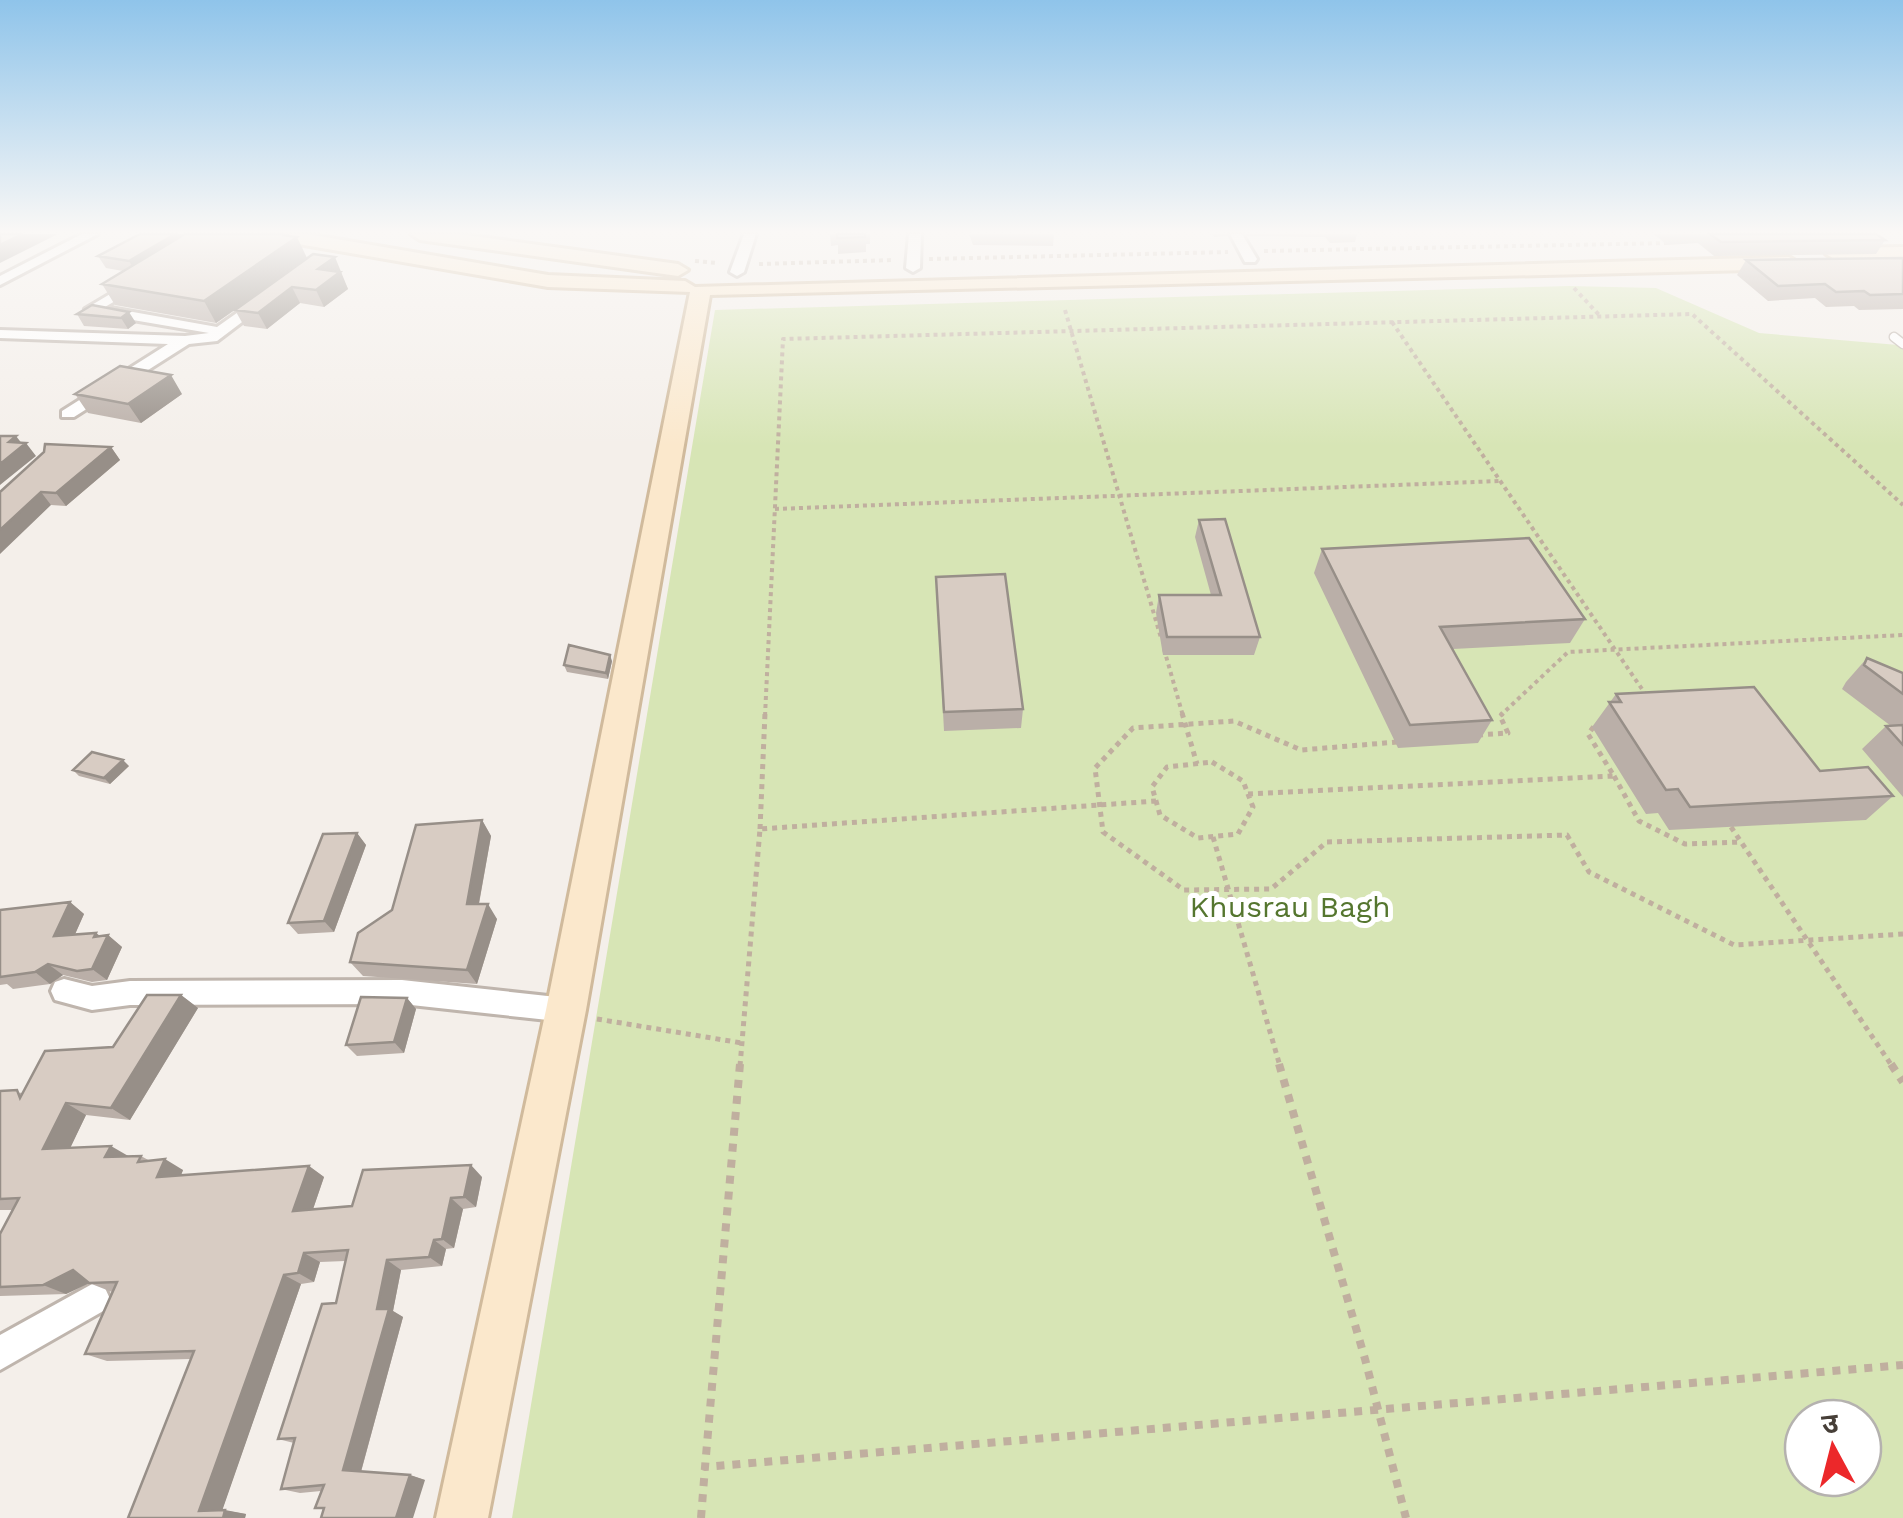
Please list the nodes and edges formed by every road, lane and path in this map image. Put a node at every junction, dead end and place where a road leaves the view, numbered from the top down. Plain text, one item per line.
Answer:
1 (99, 305) edge
2 (258, 305) edge
3 (701, 305) edge
4 (1590, 305) edge
5 (1064, 310) dead end
6 (1600, 316) junction
7 (1392, 322) junction
8 (222, 331) junction
9 (1071, 332) junction
10 (0, 334) edge
11 (1903, 336) edge
12 (184, 340) junction
13 (1903, 344) edge
14 (68, 414) dead end
15 (1500, 481) junction
16 (1119, 496) junction
17 (1903, 505) edge
18 (775, 509) junction
19 (1903, 635) edge
20 (1613, 647) junction
21 (1654, 706) edge
22 (1598, 722) dead end
23 (1186, 724) junction
24 (1470, 736) edge
25 (1414, 741) edge
26 (1197, 764) junction
27 (1614, 776) junction
28 (1248, 794) junction
29 (1156, 801) junction
30 (1100, 804) junction
31 (1732, 827) edge
32 (760, 828) junction
33 (1214, 837) junction
34 (1742, 842) junction
35 (1226, 889) junction
36 (1903, 934) edge
37 (1810, 941) junction
38 (64, 992) dead end
39 (566, 1010) junction
40 (742, 1043) junction
41 (1903, 1082) edge
42 (94, 1299) edge
43 (0, 1352) edge
44 (1903, 1366) edge
45 (1375, 1406) junction
46 (705, 1467) junction
47 (462, 1518) edge
48 (701, 1518) edge
49 (1406, 1518) edge

1 - 8 street
2 - 8 street
3 - 39 main road
4 - 6 path
5 - 9 path
6 - 7 path
6 - 17 path
7 - 9 path
7 - 15 path
8 - 12 street
9 - 16 path
9 - 18 path
10 - 12 street
11 - 13 lane
12 - 14 street
15 - 16 path
15 - 20 path
16 - 18 path
16 - 23 path
18 - 32 path
19 - 20 path
20 - 21 path
20 - 24 path
22 - 27 path
23 - 25 path
23 - 26 path
23 - 30 path
26 - 28 path
26 - 29 path
27 - 28 path
27 - 34 path
28 - 33 path
29 - 30 path
29 - 33 path
30 - 32 path
30 - 35 path
31 - 34 path
32 - 40 path
33 - 35 path
34 - 37 path
35 - 37 path
35 - 45 path
36 - 37 path
37 - 41 path
38 - 39 street
39 - 40 path
39 - 47 main road
40 - 46 path
42 - 43 street
44 - 45 path
45 - 46 path
45 - 49 path
46 - 48 path

